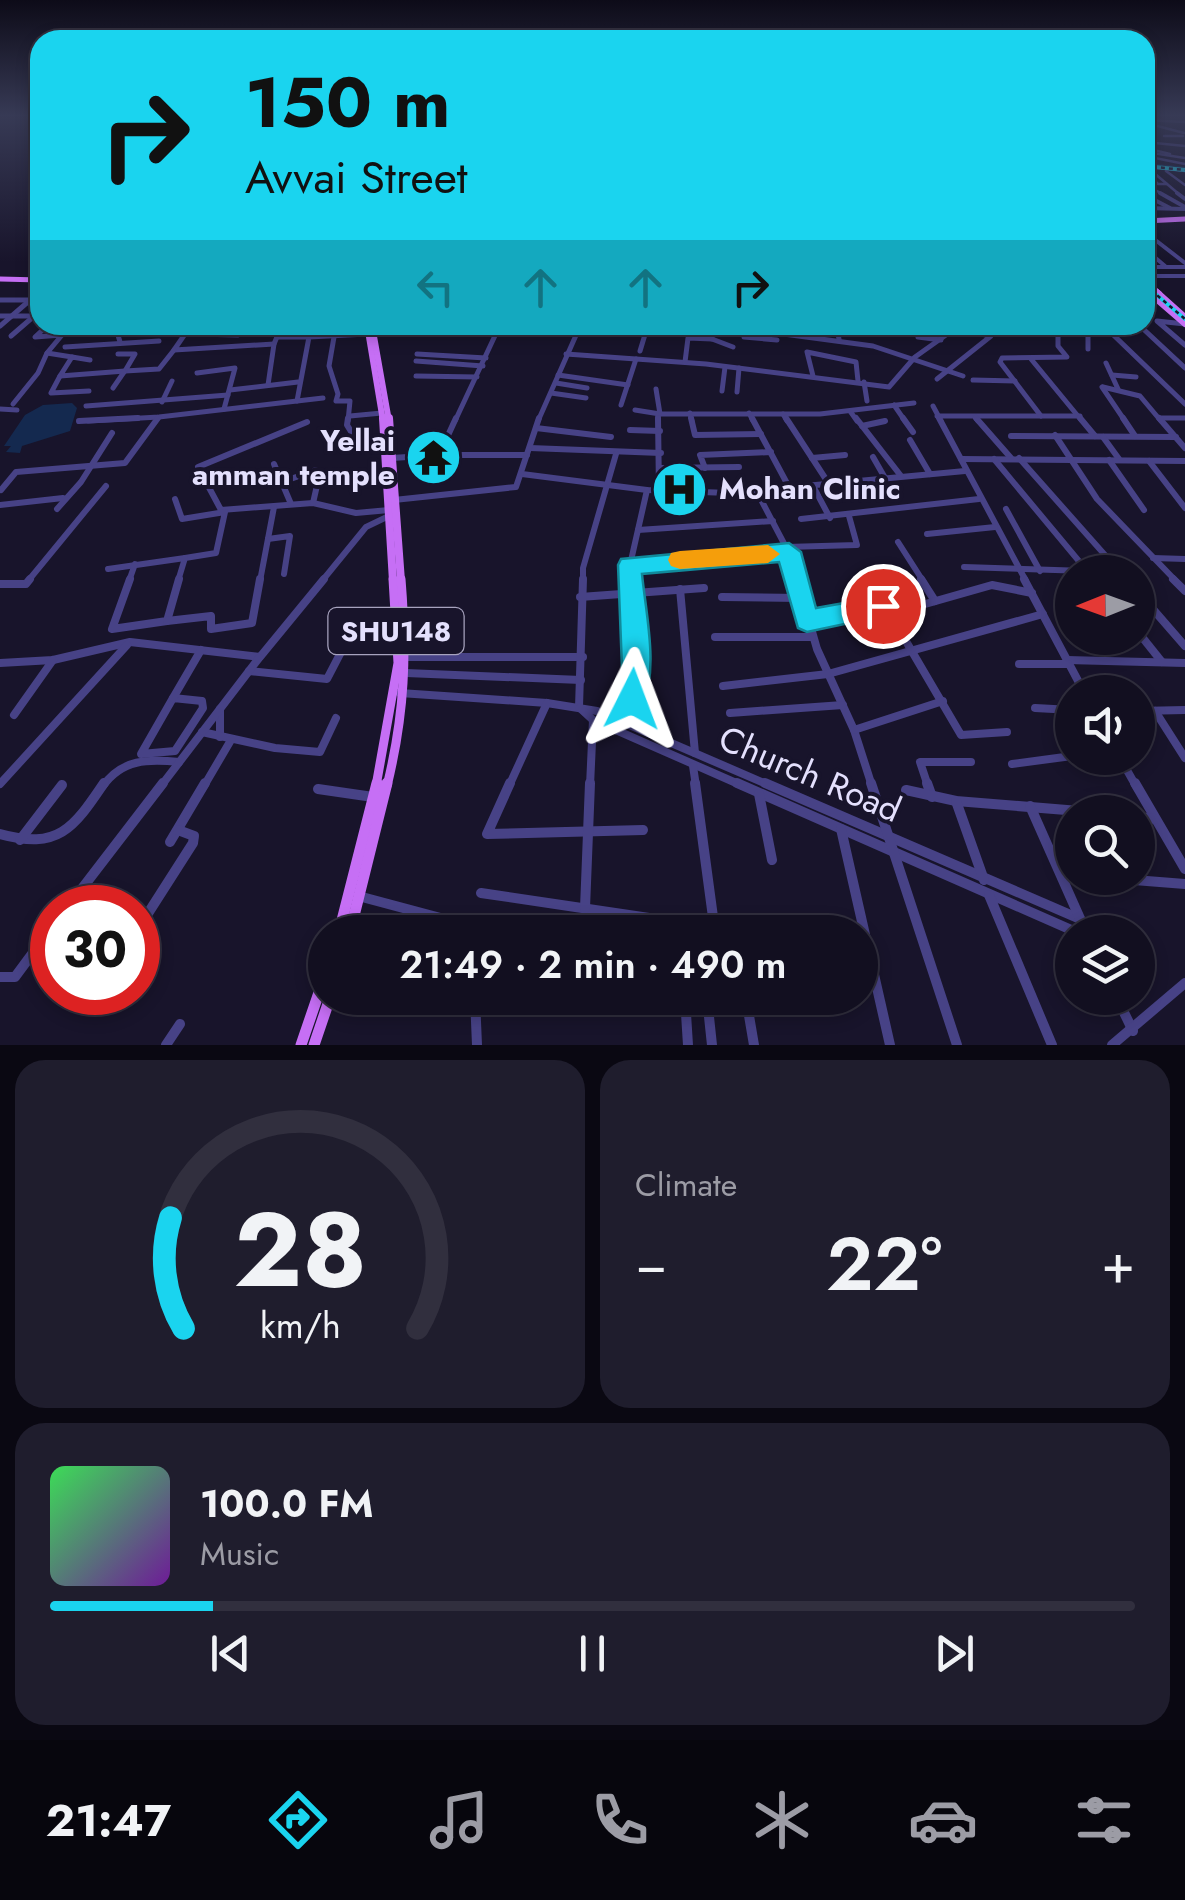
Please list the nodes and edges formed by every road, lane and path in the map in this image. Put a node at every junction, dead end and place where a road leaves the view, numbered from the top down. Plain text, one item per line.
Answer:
1 (1155, 168) edge
2 (1163, 168) junction
3 (1185, 172) edge
4 (1155, 175) edge
5 (1185, 185) edge
6 (1155, 189) edge
7 (1155, 200) edge
8 (1184, 205) edge
9 (1174, 210) junction
10 (1155, 212) edge
11 (1185, 219) edge
12 (1155, 220) edge
13 (1155, 241) edge
14 (1155, 252) edge
15 (1170, 254) junction
16 (1155, 257) edge
17 (1185, 265) edge
18 (1155, 266) edge
19 (1166, 266) junction
20 (1185, 276) edge
21 (0, 277) edge
22 (30, 278) edge
23 (1155, 280) edge
24 (1155, 294) edge
25 (1158, 297) joint
26 (0, 300) edge
27 (30, 300) joint
28 (0, 316) edge
29 (11, 316) junction
30 (30, 316) edge
31 (1155, 318) edge
32 (30, 321) edge
33 (1182, 323) edge
34 (0, 326) edge
35 (37, 335) edge
36 (62, 335) edge
37 (62, 335) edge
38 (118, 335) edge
39 (184, 335) edge
40 (277, 335) edge
41 (343, 335) edge
42 (369, 335) edge
43 (370, 335) edge
44 (496, 335) edge
45 (576, 335) edge
46 (645, 335) edge
47 (712, 335) edge
48 (768, 335) edge
49 (808, 335) edge
50 (838, 335) edge
51 (918, 335) edge
52 (950, 335) edge
53 (988, 335) edge
54 (1059, 335) edge
55 (1089, 335) edge
56 (1113, 335) edge
57 (1150, 335) edge
58 (10, 336) dead end
59 (308, 337) junction
60 (336, 337) junction
61 (744, 338) dead end
62 (712, 339) junction
63 (839, 339) junction
64 (275, 340) junction
65 (942, 340) junction
66 (160, 341) dead end
67 (120, 342) junction
68 (905, 344) dead end
69 (1185, 345) edge
70 (65, 347) dead end
71 (734, 347) dead end
72 (1088, 349) dead end
73 (174, 350) junction
74 (640, 351) dead end
75 (47, 353) junction
76 (118, 354) dead end
77 (566, 354) junction
78 (903, 354) junction
79 (915, 357) junction
80 (72, 358) junction
81 (486, 358) junction
82 (1030, 358) junction
83 (636, 359) junction
84 (90, 360) dead end
85 (685, 362) junction
86 (776, 363) dead end
87 (1106, 363) dead end
88 (483, 366) junction
89 (726, 367) junction
90 (739, 368) junction
91 (1185, 368) edge
92 (947, 370) junction
93 (124, 371) junction
94 (197, 373) dead end
95 (775, 373) junction
96 (1111, 374) junction
97 (60, 376) junction
98 (416, 376) dead end
99 (813, 376) junction
100 (963, 376) dead end
101 (477, 377) junction
102 (1136, 377) dead end
103 (937, 379) dead end
104 (973, 380) dead end
105 (172, 381) dead end
106 (861, 381) junction
107 (1015, 381) junction
108 (298, 382) junction
109 (554, 385) junction
110 (268, 386) junction
111 (628, 386) junction
112 (114, 388) dead end
113 (656, 388) dead end
114 (1118, 390) junction
115 (88, 391) dead end
116 (722, 391) dead end
117 (229, 392) junction
118 (736, 392) dead end
119 (1175, 394) junction
120 (1185, 394) edge
121 (322, 398) dead end
122 (297, 401) junction
123 (867, 401) dead end
124 (162, 402) junction
125 (914, 404) dead end
126 (1185, 404) edge
127 (621, 405) dead end
128 (894, 405) junction
129 (86, 406) dead end
130 (932, 406) dead end
131 (0, 409) edge
132 (224, 409) junction
133 (636, 410) dead end
134 (850, 411) junction
135 (690, 413) junction
136 (749, 413) junction
137 (782, 413) junction
138 (382, 414) junction
139 (660, 414) junction
140 (350, 416) junction
141 (937, 416) junction
142 (1042, 416) junction
143 (1080, 416) junction
144 (158, 417) junction
145 (975, 417) junction
146 (1160, 418) junction
147 (1185, 418) edge
148 (79, 421) dead end
149 (886, 421) dead end
150 (307, 422) dead end
151 (862, 426) junction
152 (536, 428) junction
153 (630, 430) dead end
154 (660, 432) junction
155 (112, 433) dead end
156 (761, 434) junction
157 (911, 436) joint
158 (1011, 436) dead end
159 (1055, 436) junction
160 (1099, 436) junction
161 (1135, 436) junction
162 (1176, 437) junction
163 (611, 438) dead end
164 (1185, 448) edge
165 (364, 451) dead end
166 (528, 452) junction
167 (770, 452) junction
168 (616, 454) junction
169 (661, 454) junction
170 (438, 455) junction
171 (845, 455) dead end
172 (873, 457) dead end
173 (392, 458) junction
174 (812, 458) junction
175 (1016, 458) junction
176 (994, 459) junction
177 (1071, 459) junction
178 (961, 460) junction
179 (1109, 460) junction
180 (1120, 460) junction
181 (1149, 461) junction
182 (1184, 462) edge
183 (274, 464) dead end
184 (92, 466) junction
185 (739, 466) dead end
186 (661, 468) junction
187 (705, 468) junction
188 (966, 470) junction
189 (522, 474) junction
190 (930, 474) junction
191 (315, 476) junction
192 (901, 476) junction
193 (885, 478) junction
194 (282, 482) junction
195 (345, 484) dead end
196 (830, 484) junction
197 (610, 485) junction
198 (106, 486) dead end
199 (814, 486) junction
200 (790, 489) junction
201 (647, 490) junction
202 (660, 490) junction
203 (0, 491) edge
204 (756, 492) junction
205 (64, 498) junction
206 (175, 499) dead end
207 (979, 499) junction
208 (291, 504) junction
209 (314, 504) junction
210 (0, 505) edge
211 (274, 506) junction
212 (57, 508) dead end
213 (1185, 508) edge
214 (1006, 509) dead end
215 (391, 510) junction
216 (1144, 510) dead end
217 (225, 512) junction
218 (849, 516) junction
219 (830, 518) junction
220 (801, 520) dead end
221 (775, 521) junction
222 (995, 527) junction
223 (638, 530) junction
224 (927, 534) dead end
225 (268, 539) junction
226 (898, 542) dead end
227 (788, 550) junction
228 (1074, 555) edge
229 (1104, 555) edge
230 (1150, 555) edge
231 (185, 558) junction
232 (1155, 558) edge
233 (1185, 559) edge
234 (1155, 560) edge
235 (135, 564) junction
236 (630, 565) junction
237 (964, 567) dead end
238 (108, 569) dead end
239 (1020, 570) junction
240 (1040, 571) junction
241 (1055, 571) edge
242 (284, 574) dead end
243 (0, 584) edge
244 (1183, 586) edge
245 (704, 588) dead end
246 (870, 588) dead end
247 (680, 589) junction
248 (630, 593) junction
249 (1032, 593) junction
250 (580, 596) junction
251 (722, 597) dead end
252 (800, 598) junction
253 (934, 601) junction
254 (887, 610) junction
255 (1155, 612) edge
256 (1043, 614) junction
257 (167, 621) junction
258 (807, 621) junction
259 (352, 630) dead end
260 (812, 636) junction
261 (715, 637) dead end
262 (130, 642) junction
263 (1185, 646) edge
264 (201, 650) junction
265 (912, 651) junction
266 (1155, 653) edge
267 (407, 656) junction
268 (260, 657) junction
269 (584, 657) junction
270 (53, 660) junction
271 (1068, 662) junction
272 (0, 663) edge
273 (1163, 663) junction
274 (1185, 663) edge
275 (1020, 664) dead end
276 (249, 670) junction
277 (406, 673) junction
278 (828, 674) junction
279 (1075, 675) edge
280 (581, 680) junction
281 (723, 686) dead end
282 (400, 694) junction
283 (173, 698) junction
284 (943, 702) junction
285 (547, 703) junction
286 (842, 705) junction
287 (579, 708) junction
288 (1036, 708) dead end
289 (220, 709) junction
290 (1055, 709) edge
291 (1155, 710) joint
292 (1185, 710) edge
293 (730, 713) dead end
294 (14, 715) dead end
295 (336, 718) dead end
296 (592, 720) junction
297 (626, 723) junction
298 (854, 730) junction
299 (202, 732) junction
300 (1006, 732) dead end
301 (220, 737) junction
302 (231, 740) junction
303 (1055, 758) edge
304 (1185, 758) edge
305 (694, 759) junction
306 (179, 762) junction
307 (972, 762) dead end
308 (1012, 764) dead end
309 (1130, 775) edge
310 (0, 784) edge
311 (62, 785) dead end
312 (318, 789) dead end
313 (906, 790) dead end
314 (760, 794) junction
315 (374, 797) junction
316 (932, 797) junction
317 (956, 801) junction
318 (1030, 805) junction
319 (1055, 809) edge
320 (1156, 819) joint
321 (841, 828) junction
322 (178, 830) junction
323 (642, 830) dead end
324 (589, 831) junction
325 (0, 834) edge
326 (20, 840) junction
327 (893, 840) junction
328 (170, 842) dead end
329 (897, 854) junction
330 (772, 860) dead end
331 (1185, 869) edge
332 (984, 880) junction
333 (1155, 882) edge
334 (1185, 884) edge
335 (85, 885) edge
336 (481, 893) dead end
337 (160, 895) edge
338 (989, 895) junction
339 (362, 897) junction
340 (585, 908) junction
341 (343, 915) edge
342 (356, 915) edge
343 (429, 915) edge
344 (633, 915) edge
345 (714, 915) edge
346 (1070, 915) edge
347 (1078, 915) edge
348 (1055, 923) edge
349 (30, 957) edge
350 (0, 977) edge
351 (1185, 982) edge
352 (312, 1015) edge
353 (324, 1015) edge
354 (476, 1015) edge
355 (686, 1015) edge
356 (709, 1015) edge
357 (749, 1015) edge
358 (1126, 1015) edge
359 (180, 1024) dead end
360 (1134, 1031) junction
361 (166, 1045) edge
362 (302, 1045) edge
363 (314, 1045) edge
364 (476, 1045) edge
365 (688, 1045) edge
366 (712, 1045) edge
367 (754, 1045) edge
368 (890, 1045) edge
369 (957, 1045) edge
370 (1052, 1045) edge
371 (1112, 1045) edge

1 - 2 street
2 - 3 street
2 - 5 street
4 - 8 street
6 - 8 street
7 - 9 street
8 - 9 street
9 - 10 street
11 - 12 main road
13 - 15 street
14 - 15 street
15 - 17 street
16 - 19 street
17 - 19 street
18 - 19 street
20 - 23 street
21 - 22 main road
24 - 25 main road
25 - 33 main road
26 - 27 street
27 - 29 street
28 - 29 street
29 - 30 street
29 - 34 street
31 - 33 street
32 - 58 street
33 - 69 street
35 - 37 street
36 - 75 street
38 - 67 street
39 - 73 street
40 - 64 street
41 - 60 street
42 - 138 main road, SHU148
43 - 173 main road, SHU148
44 - 81 street
45 - 77 street
46 - 74 street
47 - 62 street
48 - 61 street
49 - 63 street
50 - 63 street
51 - 65 street
52 - 65 street
53 - 92 street
54 - 82 street
55 - 72 street
56 - 119 street
57 - 91 street
59 - 60 street
59 - 64 street
59 - 108 street
60 - 140 street
62 - 71 street
62 - 85 street
63 - 78 street
64 - 73 street
64 - 110 street
65 - 79 street
66 - 67 street
67 - 70 street
68 - 78 street
73 - 93 street
75 - 80 street
75 - 131 street
76 - 93 street
77 - 83 street
77 - 109 street
78 - 79 street
79 - 92 street
79 - 106 street
80 - 84 street
80 - 97 street
81 - 88 street
81 - 88 street
82 - 107 street
82 - 143 street
83 - 85 street
83 - 111 street
85 - 89 street
86 - 95 street
87 - 96 street
88 - 101 street
89 - 90 street
89 - 116 street
90 - 95 street
90 - 118 street
92 - 100 street
92 - 103 street
93 - 97 street
93 - 112 street
94 - 117 street
95 - 99 street
96 - 102 street
96 - 114 street
97 - 115 street
98 - 101 street
99 - 106 street
99 - 106 street
101 - 170 street
104 - 107 street
105 - 124 street
106 - 123 street
107 - 142 street
108 - 110 street
108 - 122 street
109 - 109 street
109 - 111 street
109 - 152 street
110 - 117 street
111 - 127 street
113 - 139 street
114 - 146 street
114 - 161 street
117 - 124 street
117 - 132 street
119 - 120 street
119 - 126 street
121 - 122 street
122 - 132 street
124 - 129 street
125 - 128 street
128 - 134 street
128 - 157 street
130 - 141 street
132 - 144 street
133 - 139 street
134 - 137 street
134 - 151 street
135 - 136 street
135 - 139 street
135 - 156 street
136 - 137 street
136 - 156 street
137 - 174 street
138 - 140 street
138 - 215 main road, SHU148
139 - 154 street
140 - 165 street
141 - 145 street
141 - 178 street
142 - 143 street
142 - 145 street
143 - 160 street
144 - 148 street
144 - 184 street
145 - 175 street
146 - 147 street
146 - 162 street
149 - 151 street
150 - 217 street
151 - 192 street
152 - 163 street
152 - 166 street
153 - 154 street
154 - 169 street
155 - 184 street
156 - 167 street
157 - 190 street
158 - 159 street
159 - 160 street
159 - 177 street
160 - 161 street
160 - 180 street
161 - 162 street
162 - 164 street
166 - 168 street
166 - 170 street
166 - 189 street
167 - 187 street
167 - 200 street
168 - 169 street
168 - 197 street
169 - 186 street
170 - 173 street
171 - 174 street
172 - 193 street
173 - 215 main road, SHU148
174 - 196 street
175 - 176 street
175 - 177 street
175 - 229 street
176 - 178 street
176 - 228 street
177 - 179 street
177 - 230 street
178 - 188 street
179 - 180 street
179 - 216 street
180 - 181 street
181 - 182 street
181 - 213 street
183 - 194 street
184 - 203 street
184 - 205 street
185 - 187 street
186 - 187 street
186 - 202 street
188 - 190 street
188 - 207 street
189 - 197 street
189 - 215 street
190 - 192 street
191 - 194 street
191 - 195 street
191 - 209 street
192 - 193 street
193 - 196 street
194 - 208 street
196 - 199 street
197 - 201 street
197 - 250 street
198 - 243 street
199 - 200 street
199 - 219 street
200 - 204 street
201 - 202 street
201 - 223 street
202 - 204 street
204 - 221 street
205 - 210 street
205 - 212 street
206 - 217 street
207 - 218 street
207 - 222 street
208 - 209 street
208 - 211 street
209 - 215 street
211 - 217 street
211 - 225 street
214 - 240 street
215 - 267 main road, SHU148
215 - 268 street
215 - 282 main road, SHU148
217 - 231 street
218 - 219 street
218 - 227 street
219 - 220 street
221 - 223 street
221 - 227 street
222 - 224 street
222 - 239 street
223 - 236 street
225 - 242 street
225 - 257 street
226 - 253 street
227 - 236 street
227 - 252 street
231 - 235 street
231 - 257 street
232 - 233 street
234 - 244 street
235 - 238 street
235 - 257 street
236 - 248 street
237 - 239 street
239 - 240 street
239 - 249 street
240 - 241 street
245 - 247 street
246 - 254 street
247 - 248 street
247 - 305 street
248 - 250 street
248 - 297 street
249 - 253 street
249 - 256 street
250 - 269 street
251 - 252 street
252 - 258 street
253 - 254 street
254 - 258 street
254 - 265 street
255 - 263 street
256 - 265 street
256 - 271 street
258 - 260 street
259 - 276 street
260 - 261 street
260 - 278 street
262 - 264 street
262 - 270 street
262 - 310 street
264 - 268 street
264 - 283 street
265 - 278 street
265 - 284 street
266 - 273 street
267 - 269 street
267 - 277 main road, SHU148
268 - 276 street
269 - 280 street
270 - 272 street
270 - 294 street
271 - 273 street
271 - 275 street
271 - 279 street
273 - 274 street
276 - 289 street
277 - 280 street
277 - 282 main road, SHU148
278 - 281 street
278 - 286 street
280 - 287 street
282 - 285 street
282 - 315 main road, SHU148
282 - 339 main road, SHU148
283 - 283 street
284 - 298 street
284 - 300 street
285 - 287 street
285 - 324 street
286 - 293 street
286 - 298 street
287 - 296 street, Church Road
287 - 297 street, Church Road
288 - 290 street
289 - 299 street
289 - 301 street
291 - 292 street
291 - 304 street
295 - 302 street
296 - 305 street, Church Road
296 - 324 street
297 - 305 street, Church Road
298 - 327 street
299 - 301 street
299 - 306 street
301 - 302 street
302 - 322 street
303 - 308 street
305 - 314 street, Church Road
305 - 327 street, Church Road
305 - 345 street
306 - 326 street
306 - 335 street
307 - 316 street
309 - 320 street
311 - 326 street
312 - 315 street
313 - 316 street
314 - 321 street, Church Road
314 - 330 street
315 - 341 main road, SHU148
316 - 317 street
317 - 318 street
317 - 332 street
318 - 319 street
318 - 347 street
320 - 331 street
321 - 329 street, Church Road
321 - 368 street
322 - 328 street
322 - 337 street
323 - 324 street
324 - 340 street
325 - 326 street
327 - 329 street
327 - 332 street, Church Road
329 - 338 street, Church Road
329 - 369 street
332 - 346 street, Church Road
333 - 334 street
336 - 340 street
338 - 348 street, Church Road
338 - 370 street
339 - 342 main road, SHU148
339 - 343 street
340 - 344 street
349 - 350 street
351 - 360 street
352 - 362 main road
353 - 363 main road
354 - 364 street
355 - 365 street
356 - 366 street
357 - 367 street
358 - 360 street
359 - 361 street
360 - 371 street

